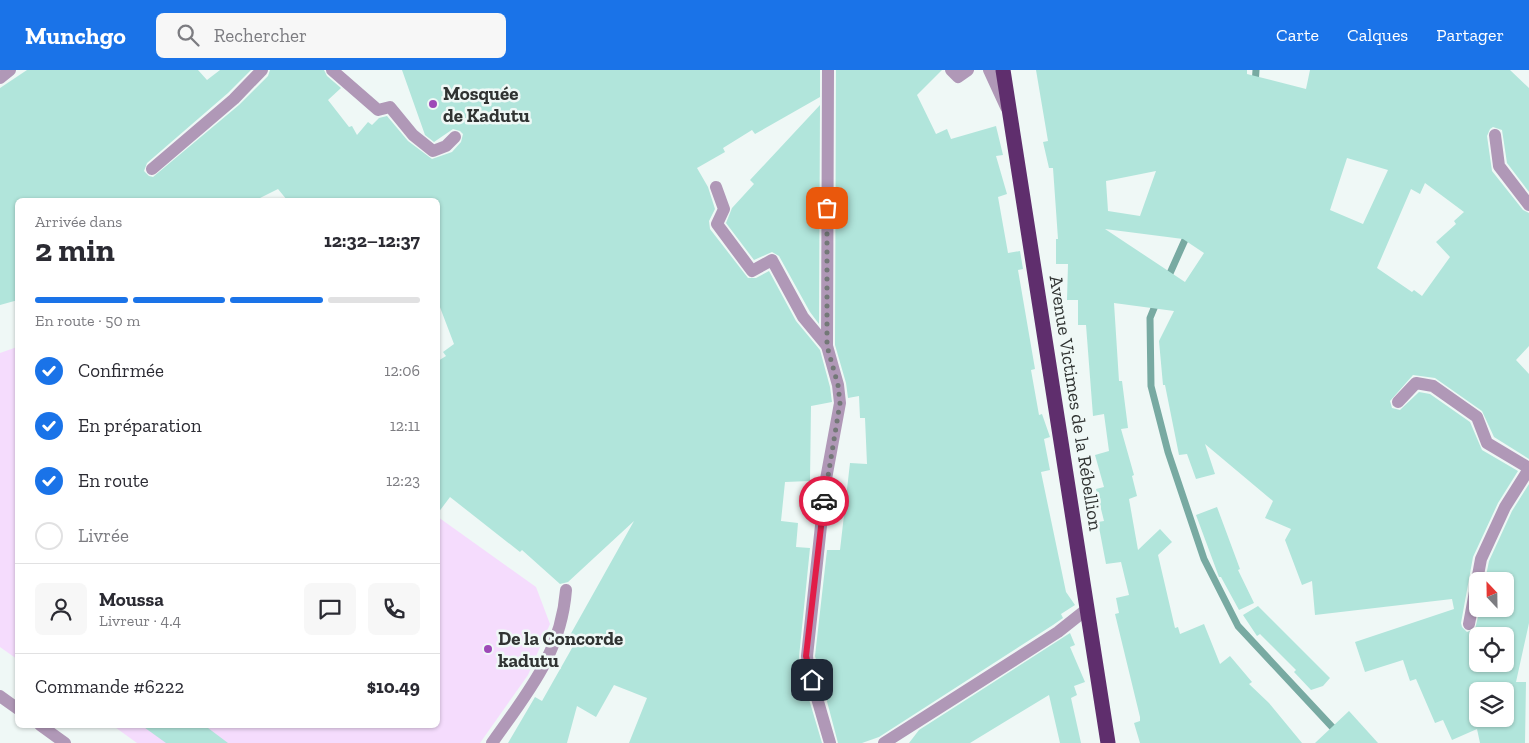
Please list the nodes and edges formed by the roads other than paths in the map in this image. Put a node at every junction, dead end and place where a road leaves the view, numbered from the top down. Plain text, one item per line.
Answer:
1 (10, 70) edge
2 (262, 70) edge
3 (332, 70) edge
4 (828, 70) edge
5 (951, 70) edge
6 (968, 70) edge
7 (989, 70) edge
8 (1003, 70) edge
9 (0, 78) edge
10 (1010, 117) junction
11 (1495, 135) dead end
12 (455, 137) dead end
13 (152, 168) dead end
14 (716, 186) dead end
15 (1529, 205) edge
16 (827, 346) junction
17 (1398, 402) dead end
18 (1529, 468) edge
19 (566, 590) dead end
20 (1087, 609) junction
21 (1469, 624) dead end
22 (0, 696) edge
23 (15, 707) edge
24 (44, 728) edge
25 (65, 743) edge
26 (492, 743) edge
27 (830, 743) edge
28 (884, 743) edge
29 (1108, 743) edge

1 - 9 street
2 - 13 street
3 - 12 street
4 - 16 street
5 - 6 street
7 - 10 street
8 - 10 highway, Avenue Victimes de la Rébellion
10 - 20 highway, Avenue Victimes de la Rébellion
11 - 15 street
14 - 16 street
16 - 27 street
17 - 18 street
18 - 21 street
19 - 26 street
20 - 28 street
20 - 29 highway, Avenue Victimes de la Rébellion
22 - 23 street
24 - 25 street

